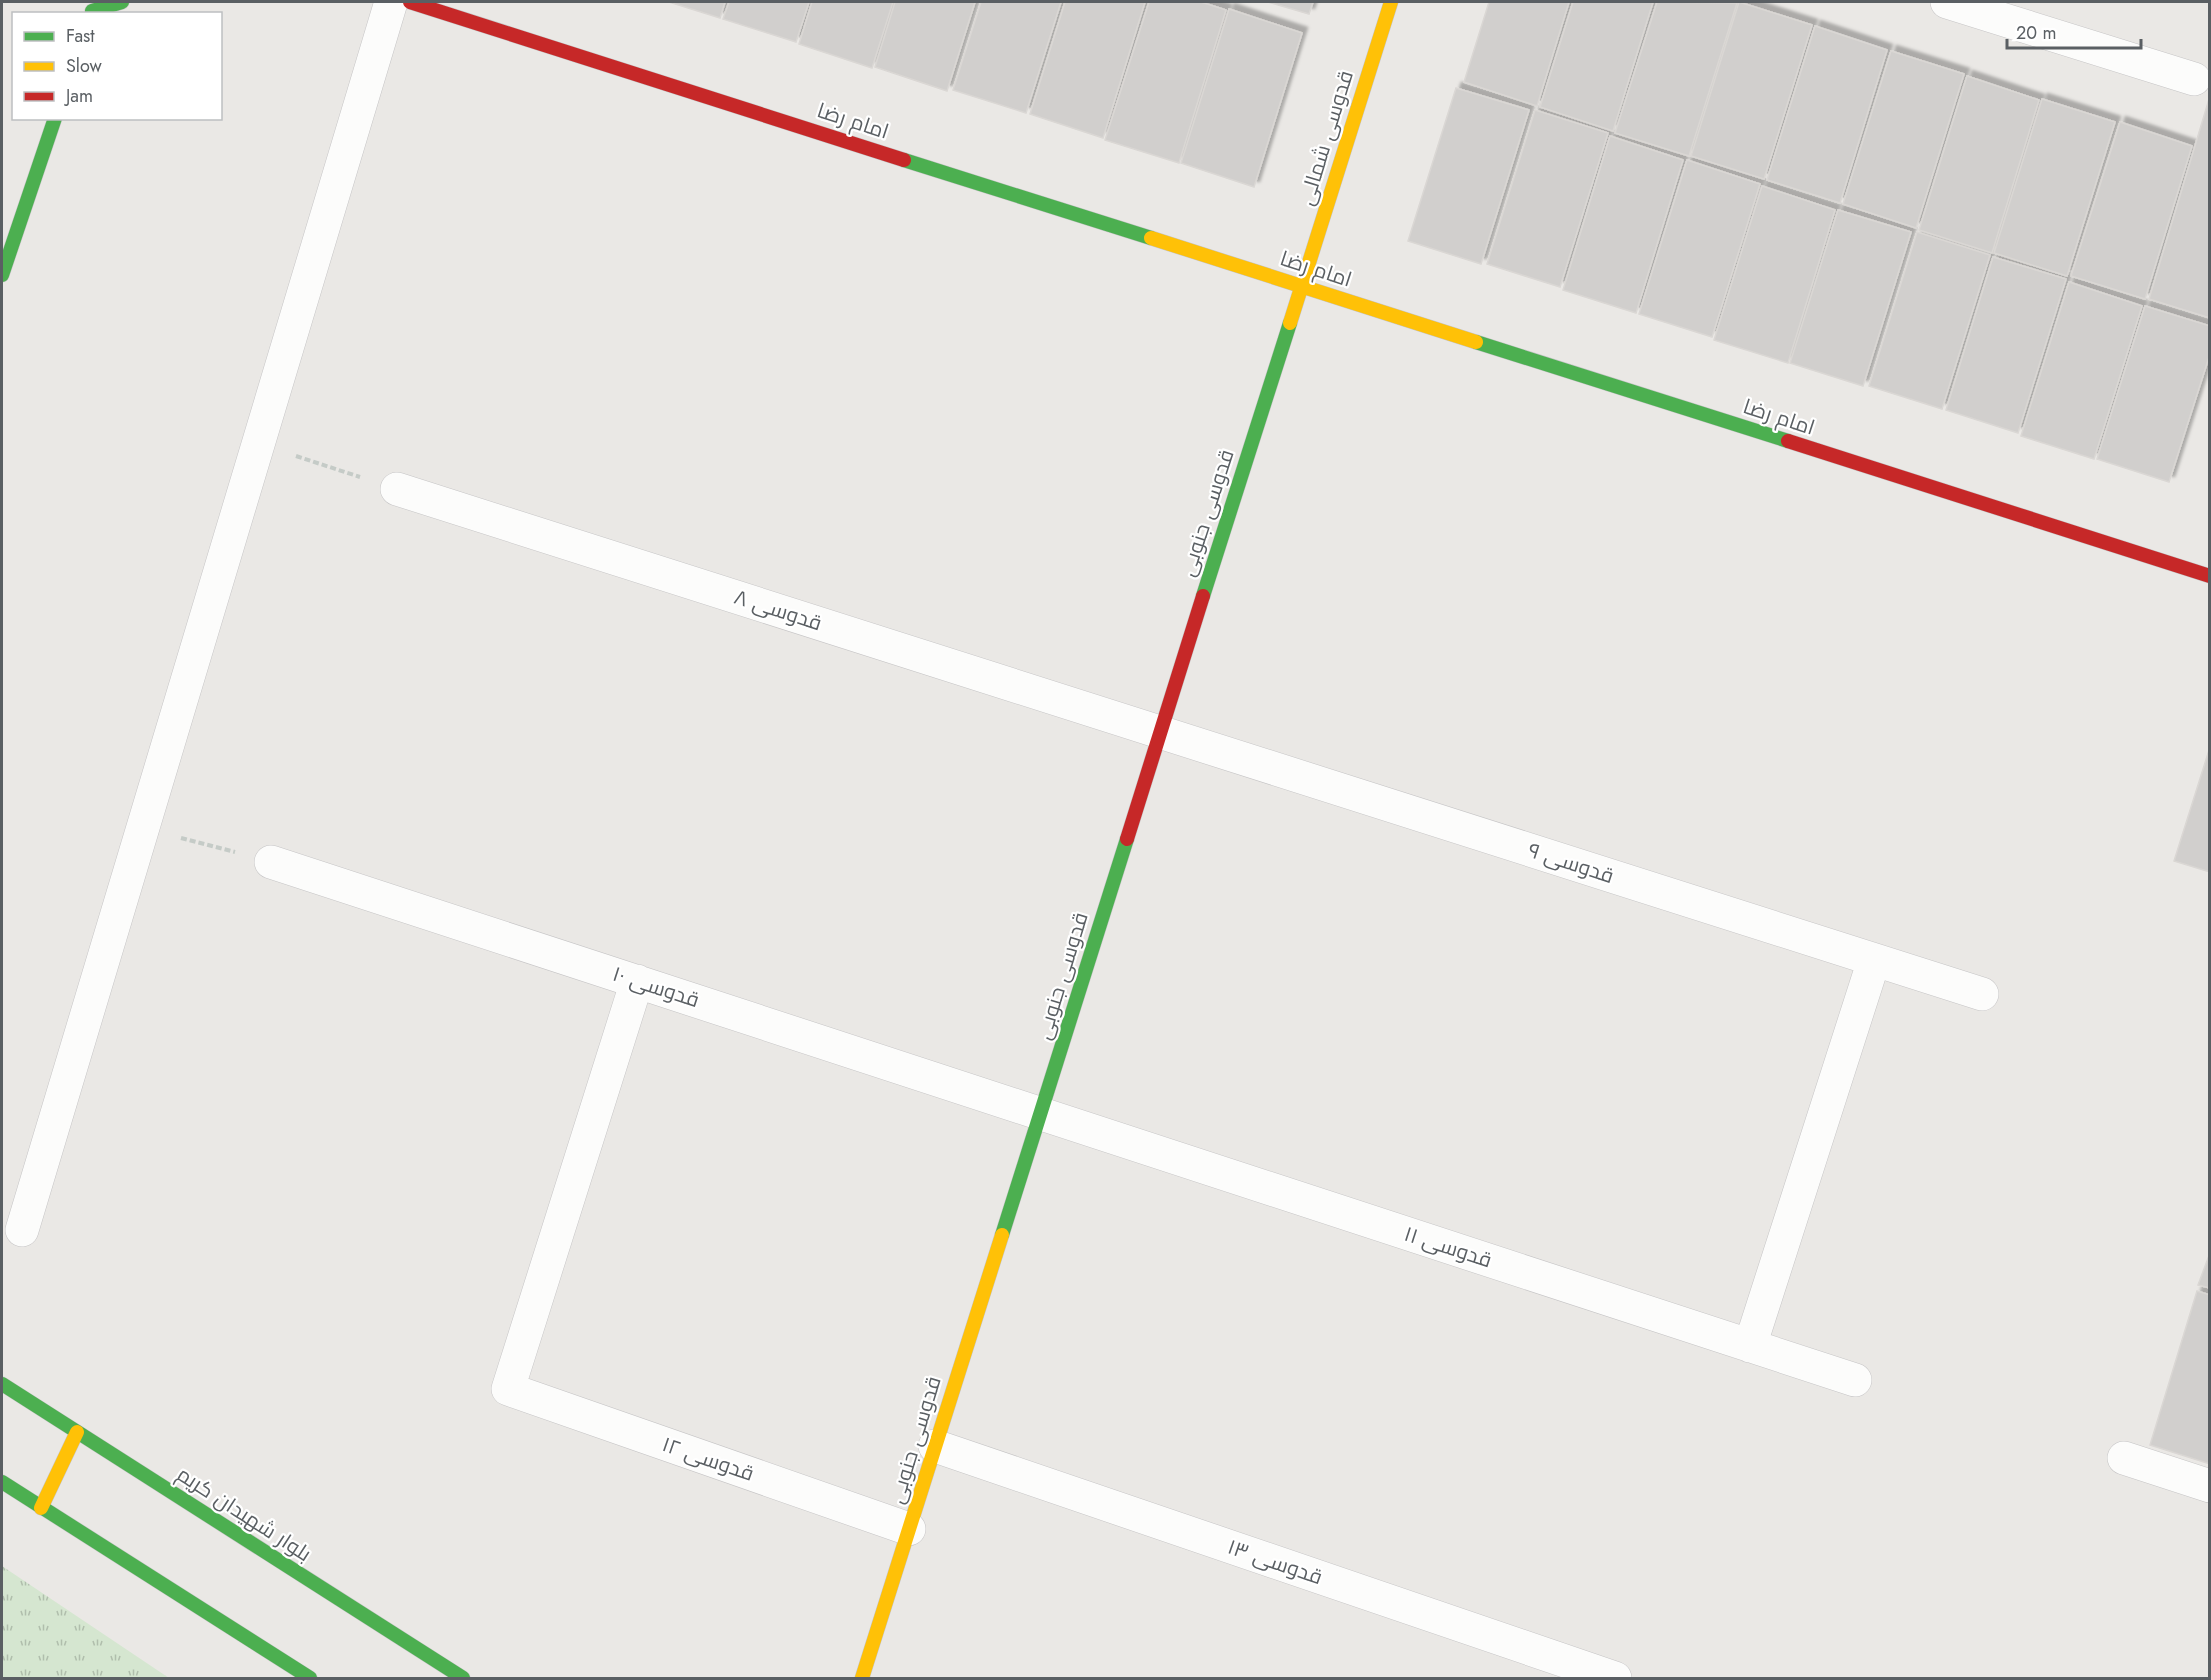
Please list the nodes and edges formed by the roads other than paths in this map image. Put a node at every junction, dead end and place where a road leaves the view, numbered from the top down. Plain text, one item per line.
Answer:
1 (122, 2) edge
2 (391, 2) edge
3 (410, 2) edge
4 (1390, 2) edge
5 (1947, 2) edge
6 (93, 9) edge
7 (2194, 79) dead end
8 (55, 120) edge
9 (2, 275) edge
10 (1301, 286) junction
11 (397, 489) road end
12 (2210, 576) edge
13 (1160, 732) junction
14 (271, 862) road end
15 (1874, 960) junction
16 (637, 981) junction
17 (1982, 994) dead end
18 (1041, 1113) junction
19 (22, 1230) dead end
20 (1749, 1346) junction
21 (1855, 1380) dead end
22 (2, 1384) edge
23 (77, 1432) junction
24 (935, 1446) junction
25 (2124, 1458) dead end
26 (2, 1482) edge
27 (2210, 1486) edge
28 (41, 1508) junction
29 (909, 1529) junction
30 (310, 1678) edge
31 (463, 1678) edge
32 (862, 1678) edge
33 (1615, 1678) edge

1 - 6 street
2 - 19 street
3 - 10 street, امام رضا
4 - 10 street, قدوسی شمالی
5 - 7 street
8 - 9 street
10 - 12 street, امام رضا
10 - 13 street, قدوسی جنوبی
11 - 13 street, قدوسی ۸
13 - 15 street, قدوسی ۹
13 - 18 street, قدوسی جنوبی
14 - 16 street, قدوسی ۱۰
15 - 17 street, قدوسی ۹
15 - 20 street
16 - 18 street, قدوسی ۱۰
16 - 29 street, قدوسی ۱۲
18 - 20 street, قدوسی ۱۱
18 - 24 street, قدوسی جنوبی
20 - 21 street, قدوسی ۱۱
22 - 23 street, بلوار شهیدان کریم
23 - 28 street
23 - 31 street, بلوار شهیدان کریم
24 - 29 street, قدوسی جنوبی
24 - 33 street, قدوسی ۱۳
25 - 27 street
26 - 28 street
28 - 30 street
29 - 32 street, قدوسی جنوبی

